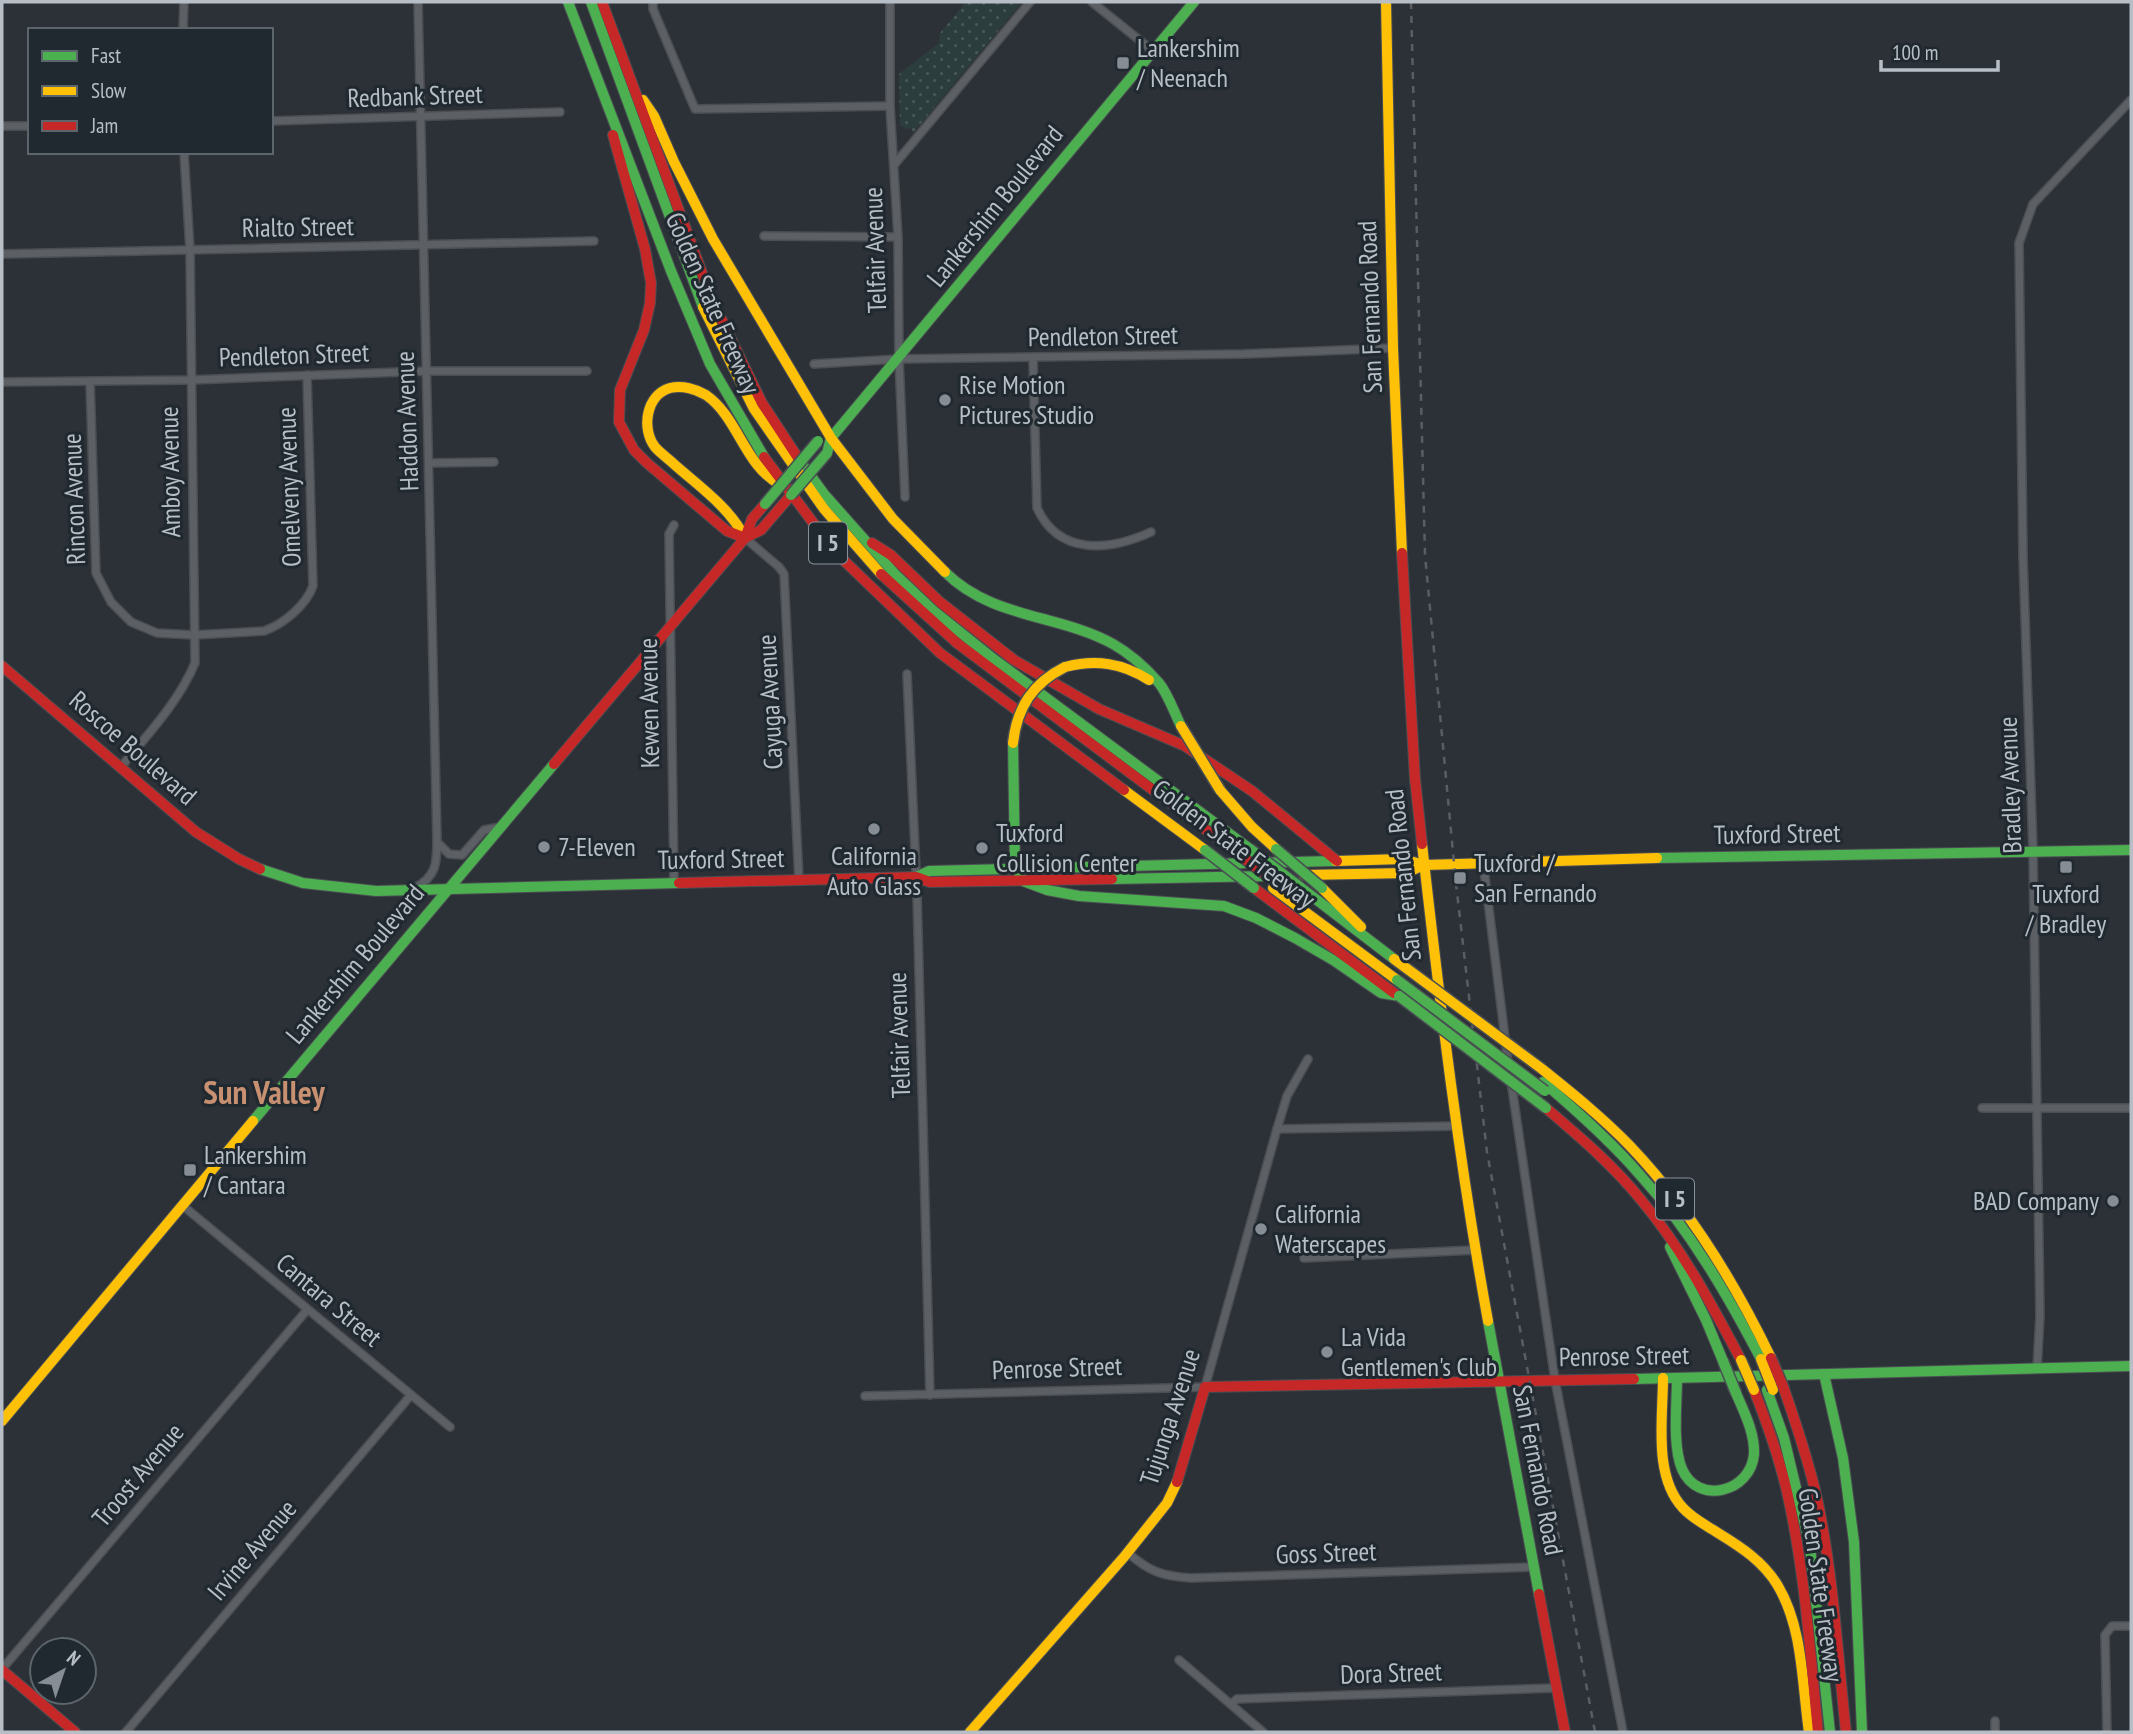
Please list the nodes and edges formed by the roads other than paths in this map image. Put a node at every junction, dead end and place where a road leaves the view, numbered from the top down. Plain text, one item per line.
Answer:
1 (184, 2) edge
2 (418, 2) edge
3 (568, 2) edge
4 (585, 2) edge
5 (591, 2) edge
6 (602, 2) edge
7 (653, 2) edge
8 (890, 2) edge
9 (1030, 2) edge
10 (1092, 2) edge
11 (1194, 2) edge
12 (1386, 2) edge
13 (183, 28) edge
14 (1153, 51) junction
15 (633, 85) junction
16 (2131, 100) edge
17 (890, 106) junction
18 (608, 110) junction
19 (559, 112) dead end
20 (422, 116) junction
21 (273, 121) edge
22 (2, 126) edge
23 (28, 126) edge
24 (184, 154) edge
25 (894, 165) junction
26 (764, 236) dead end
27 (898, 237) junction
28 (594, 241) dead end
29 (424, 245) junction
30 (190, 250) junction
31 (2, 254) edge
32 (1393, 348) junction
33 (1033, 358) junction
34 (899, 359) junction
35 (814, 364) dead end
36 (426, 371) junction
37 (587, 371) dead end
38 (307, 375) junction
39 (190, 380) junction
40 (90, 381) junction
41 (2, 382) edge
42 (831, 438) junction
43 (494, 462) dead end
44 (429, 463) junction
45 (786, 489) junction
46 (905, 496) dead end
47 (674, 525) dead end
48 (1151, 532) dead end
49 (858, 534) junction
50 (745, 538) junction
51 (669, 628) junction
52 (194, 635) junction
53 (2, 666) edge
54 (907, 674) dead end
55 (1181, 726) junction
56 (121, 767) junction
57 (501, 827) junction
58 (437, 840) junction
59 (1228, 850) junction
60 (2033, 850) junction
61 (2131, 850) edge
62 (238, 860) joint
63 (1337, 861) junction
64 (1483, 862) junction
65 (1424, 865) junction
66 (1111, 866) junction
67 (1015, 868) junction
68 (916, 877) junction
69 (1082, 880) junction
70 (799, 881) junction
71 (1023, 881) junction
72 (674, 882) junction
73 (449, 888) junction
74 (411, 890) junction
75 (1380, 948) junction
76 (1399, 996) junction
77 (1308, 1059) dead end
78 (1982, 1108) dead end
79 (2131, 1108) edge
80 (2036, 1109) junction
81 (1456, 1126) junction
82 (1277, 1129) junction
83 (182, 1205) junction
84 (1661, 1227) junction
85 (1475, 1250) junction
86 (1304, 1258) dead end
87 (307, 1310) junction
88 (1762, 1359) junction
89 (2131, 1366) edge
90 (2037, 1368) junction
91 (1824, 1374) junction
92 (1663, 1378) junction
93 (1677, 1378) junction
94 (1555, 1380) junction
95 (1499, 1382) junction
96 (1205, 1387) junction
97 (1775, 1390) junction
98 (411, 1395) junction
99 (930, 1395) junction
100 (865, 1396) dead end
101 (2, 1421) edge
102 (450, 1427) dead end
103 (1128, 1553) junction
104 (1533, 1567) junction
105 (2131, 1626) edge
106 (1179, 1660) dead end
107 (2, 1669) edge
108 (1555, 1688) junction
109 (1230, 1704) junction
110 (1995, 1721) dead end
111 (75, 1732) edge
112 (126, 1732) edge
113 (970, 1732) edge
114 (1264, 1732) edge
115 (1564, 1732) edge
116 (1623, 1732) edge
117 (1809, 1732) edge
118 (1818, 1732) edge
119 (1830, 1732) edge
120 (1836, 1732) edge
121 (1846, 1732) edge
122 (1862, 1732) edge
123 (1995, 1732) edge
124 (2107, 1732) edge

1 - 13 street
2 - 20 street, Haddon Avenue
3 - 18 main road, Golden State Freeway / I 5
4 - 59 main road
5 - 59 main road
6 - 15 main road, Golden State Freeway / I 5
7 - 17 street
8 - 17 street, Telfair Avenue
9 - 25 street
10 - 14 street
11 - 14 main road, Lankershim Boulevard
12 - 32 main road, San Fernando Road
14 - 34 main road, Lankershim Boulevard
15 - 42 main road
15 - 49 main road, Golden State Freeway / I 5
16 - 60 street, Bradley Avenue
17 - 25 street, Telfair Avenue
18 - 45 main road, Golden State Freeway / I 5
18 - 50 main road
19 - 20 street, Redbank Street
20 - 21 street, Redbank Street
20 - 29 street, Haddon Avenue
22 - 23 street
24 - 30 street, Amboy Avenue
25 - 27 street, Telfair Avenue
26 - 27 street
27 - 34 street, Telfair Avenue
28 - 29 street, Rialto Street
29 - 30 street, Rialto Street
29 - 36 street, Haddon Avenue
30 - 31 street, Rialto Street
30 - 39 street, Amboy Avenue
32 - 33 street, Pendleton Street
32 - 65 main road, San Fernando Road
33 - 34 street, Pendleton Street
33 - 48 street
34 - 35 street, Pendleton Street
34 - 42 main road, Lankershim Boulevard
34 - 46 street, Telfair Avenue
36 - 37 street, Pendleton Street
36 - 38 street, Pendleton Street
36 - 44 street, Haddon Avenue
38 - 39 street, Pendleton Street
38 - 52 street, Omelveny Avenue
39 - 40 street, Pendleton Street
39 - 52 street, Amboy Avenue
40 - 41 street, Pendleton Street
40 - 52 street, Rincon Avenue
42 - 50 main road, Lankershim Boulevard, bridge
42 - 50 main road, Lankershim Boulevard, bridge
42 - 55 main road
43 - 44 street
44 - 58 street, Haddon Avenue
45 - 50 main road
45 - 76 main road, Golden State Freeway / I 5, bridge
47 - 51 street, Kewen Avenue
49 - 63 main road
49 - 75 main road, Golden State Freeway / I 5, bridge
50 - 51 main road, Lankershim Boulevard
50 - 70 street, Cayuga Avenue
51 - 57 main road, Lankershim Boulevard
51 - 72 street, Kewen Avenue
52 - 56 street, Amboy Avenue
53 - 56 main road, Roscoe Boulevard
54 - 68 street, Telfair Avenue
55 - 67 main road, bridge
55 - 75 main road, bridge
56 - 62 main road, Roscoe Boulevard
57 - 58 street
57 - 73 main road, Lankershim Boulevard
58 - 74 street, Haddon Avenue
59 - 88 main road, bridge
60 - 61 main road, Tuxford Street
60 - 64 main road, Tuxford Street
60 - 80 street, Bradley Avenue
62 - 74 main road, Tuxford Street
63 - 65 main road, Tuxford Street
63 - 66 main road, Tuxford Street
64 - 65 main road, Tuxford Street
64 - 94 street, San Fernando Road
65 - 69 main road, Tuxford Street
65 - 81 main road, San Fernando Road
66 - 67 main road, Tuxford Street
66 - 69 main road
67 - 68 main road, Tuxford Street
67 - 71 main road
68 - 70 main road, Tuxford Street
68 - 71 main road, Tuxford Street
68 - 99 street, Telfair Avenue
69 - 71 main road, Tuxford Street
70 - 72 main road, Tuxford Street
71 - 76 main road
72 - 73 main road, Tuxford Street
73 - 74 main road, Tuxford Street
73 - 83 main road, Lankershim Boulevard
75 - 88 main road, Golden State Freeway / I 5, bridge
76 - 84 main road, Golden State Freeway / I 5, bridge
77 - 82 street, Tujunga Avenue
78 - 80 street
79 - 80 street
80 - 90 street, Bradley Avenue
81 - 82 street
81 - 85 main road, San Fernando Road
82 - 96 street, Tujunga Avenue
83 - 87 street, Cantara Street
83 - 101 main road, Lankershim Boulevard
84 - 93 main road, bridge
84 - 118 main road, Golden State Freeway / I 5, bridge
85 - 86 street
85 - 95 main road, San Fernando Road
87 - 98 street, Cantara Street
87 - 107 street, Troost Avenue
88 - 97 main road, Golden State Freeway / I 5, bridge
88 - 97 main road
89 - 90 main road, Penrose Street
90 - 91 main road, Penrose Street
91 - 93 main road, Penrose Street
91 - 122 main road
92 - 93 main road, Penrose Street
92 - 94 main road, Penrose Street
92 - 117 main road
94 - 95 main road, Penrose Street
94 - 116 street, San Fernando Road
95 - 96 main road, Penrose Street
95 - 104 main road, San Fernando Road
96 - 99 street, Penrose Street
96 - 103 main road, Tujunga Avenue
97 - 119 main road
97 - 120 main road
97 - 121 main road, Golden State Freeway / I 5
98 - 102 street, Cantara Street
98 - 112 street, Irvine Avenue
99 - 100 street, Penrose Street
103 - 104 street, Goss Street
103 - 113 main road, Tujunga Avenue
104 - 108 main road, San Fernando Road
105 - 124 street
106 - 109 street
107 - 111 main road
108 - 109 street, Dora Street
108 - 115 main road, San Fernando Road
109 - 114 street
110 - 123 street

